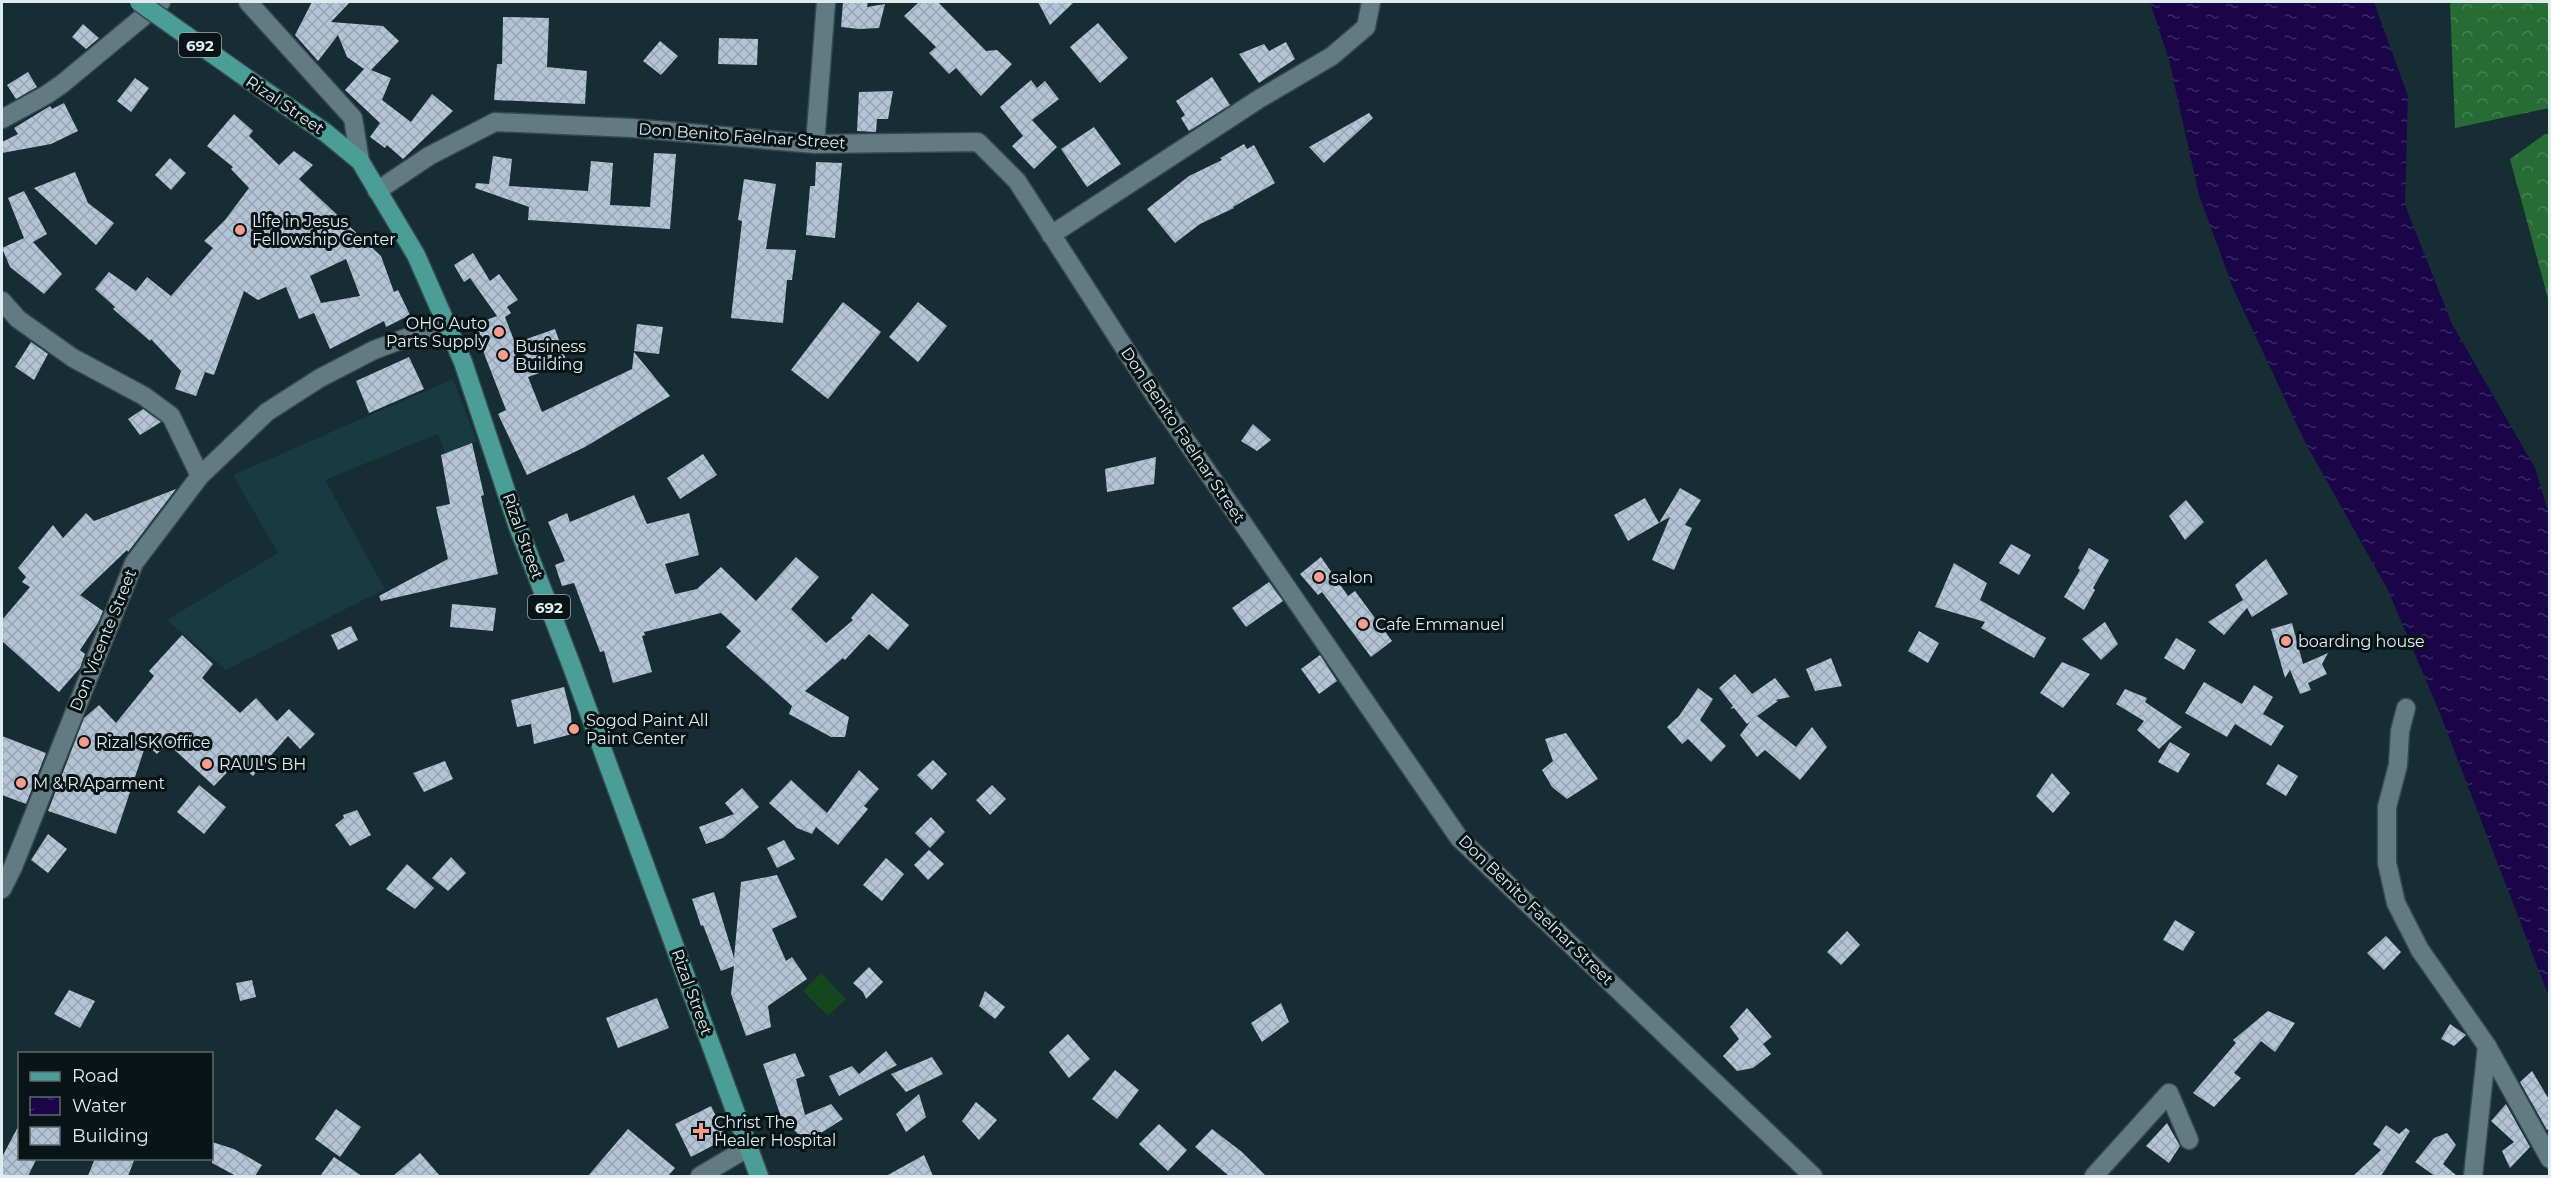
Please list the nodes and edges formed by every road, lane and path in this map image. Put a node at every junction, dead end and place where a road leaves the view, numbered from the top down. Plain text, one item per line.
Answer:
1 (139, 2) edge
2 (161, 2) edge
3 (248, 2) edge
4 (826, 2) edge
5 (1371, 2) edge
6 (2, 119) edge
7 (815, 144) junction
8 (360, 161) junction
9 (377, 190) junction
10 (1052, 235) junction
11 (2, 302) edge
12 (446, 323) junction
13 (200, 476) junction
14 (2406, 708) dead end
15 (2, 889) edge
16 (2487, 1046) junction
17 (2189, 1140) dead end
18 (749, 1147) junction
19 (2550, 1159) edge
20 (700, 1176) edge
21 (759, 1176) edge
22 (1813, 1176) edge
23 (2094, 1176) edge
24 (2473, 1176) edge

1 - 8 main road, Rizal Street / 692, bridge
2 - 6 street
3 - 8 street
4 - 7 street
5 - 10 street
7 - 9 street, Don Benito Faelnar Street
7 - 10 street, Don Benito Faelnar Street
8 - 9 main road, Rizal Street / 692
9 - 12 main road, Rizal Street / 692
10 - 22 street, Don Benito Faelnar Street
11 - 13 street
12 - 13 street, Don Vicente Street
12 - 18 main road, Rizal Street / 692
13 - 15 street, Don Vicente Street
14 - 16 street
16 - 19 street
16 - 24 street
17 - 23 street
18 - 20 street
18 - 21 main road, Rizal Street / 692

